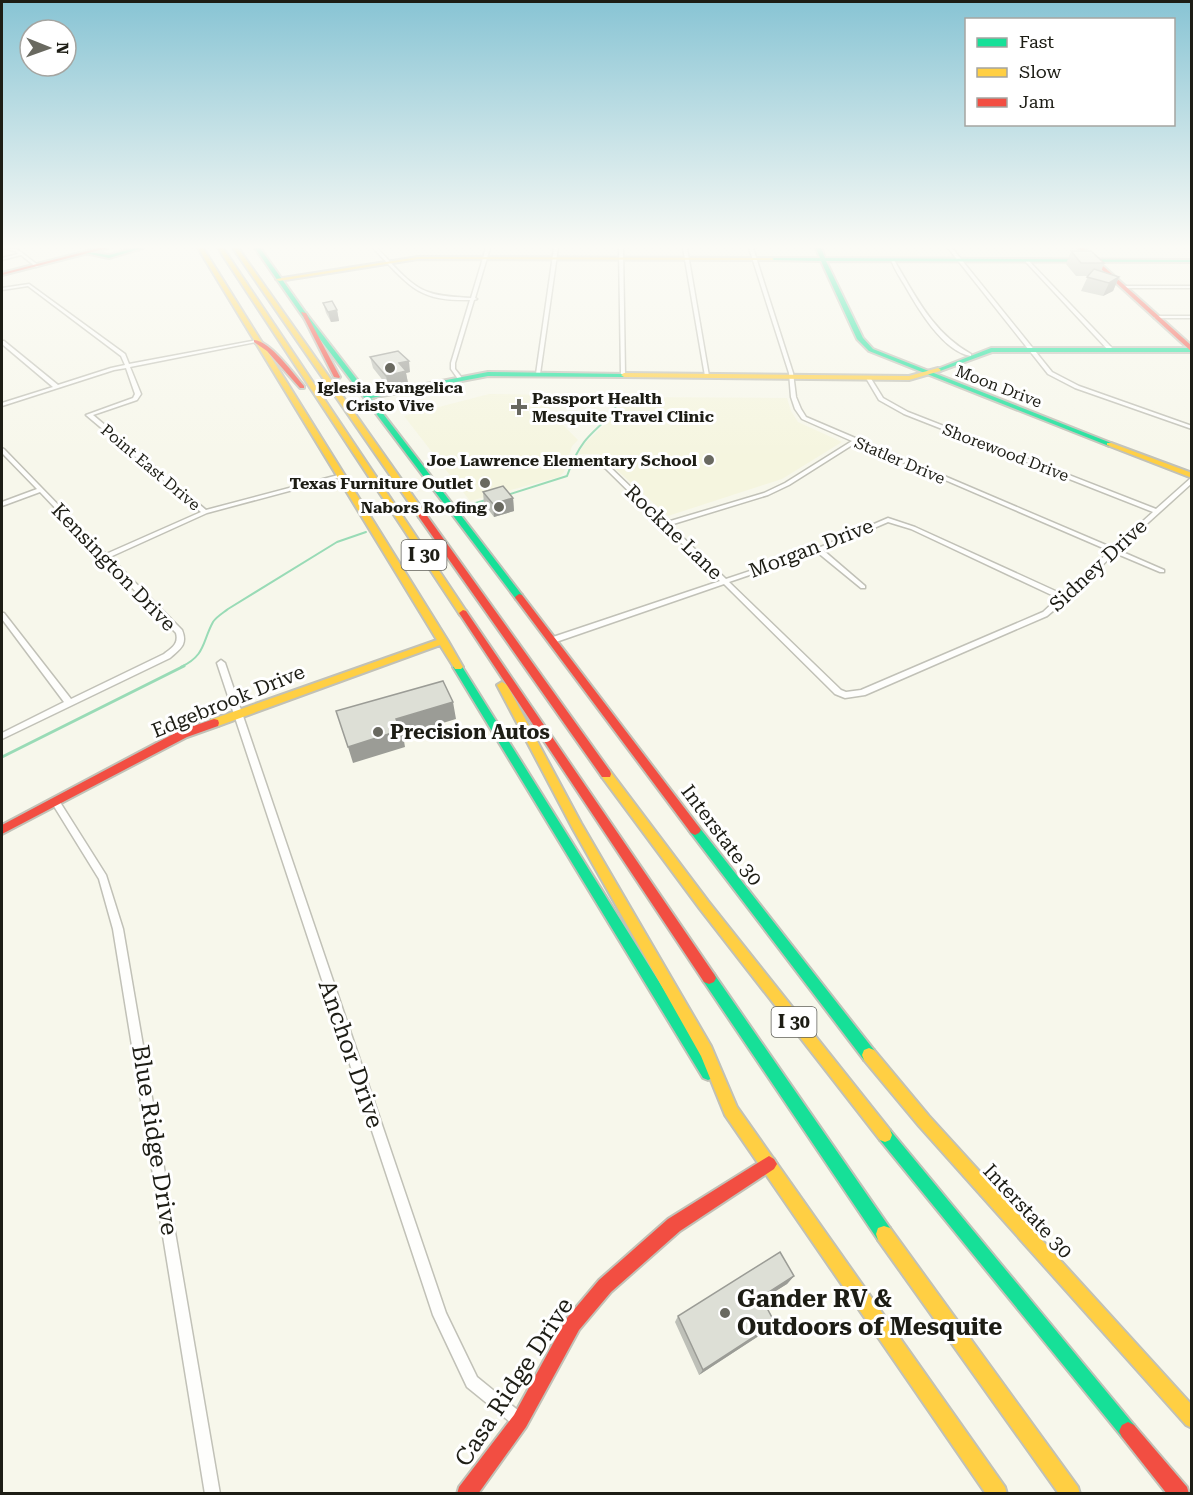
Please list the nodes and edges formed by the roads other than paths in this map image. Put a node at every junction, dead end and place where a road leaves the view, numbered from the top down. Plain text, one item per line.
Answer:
1 (73, 318) edge
2 (242, 318) edge
3 (266, 318) edge
4 (284, 318) edge
5 (305, 318) edge
6 (306, 318) edge
7 (468, 318) edge
8 (546, 318) edge
9 (622, 318) edge
10 (697, 318) edge
11 (773, 318) edge
12 (852, 318) edge
13 (928, 318) edge
14 (1005, 318) edge
15 (1081, 318) edge
16 (1160, 318) edge
17 (1160, 318) edge
18 (256, 341) junction
19 (2, 342) edge
20 (1191, 343) edge
21 (1029, 349) junction
22 (1111, 350) junction
23 (1191, 350) edge
24 (969, 354) junction
25 (128, 366) junction
26 (538, 374) junction
27 (929, 374) junction
28 (623, 375) junction
29 (707, 376) junction
30 (791, 377) junction
31 (460, 378) junction
32 (868, 378) junction
33 (57, 387) junction
34 (369, 398) junction
35 (2, 405) edge
36 (335, 422) junction
37 (362, 427) junction
38 (1191, 429) edge
39 (855, 441) junction
40 (2, 450) edge
41 (591, 461) dead end
42 (342, 476) junction
43 (1191, 478) edge
44 (40, 490) junction
45 (2, 504) edge
46 (1156, 511) junction
47 (205, 512) junction
48 (666, 524) junction
49 (1113, 549) junction
50 (818, 550) junction
51 (104, 557) junction
52 (1162, 571) dead end
53 (724, 581) junction
54 (863, 587) dead end
55 (1064, 598) junction
56 (2, 615) edge
57 (477, 634) junction
58 (553, 640) junction
59 (443, 641) junction
60 (221, 663) dead end
61 (862, 693) joint
62 (69, 703) junction
63 (238, 713) junction
64 (2, 736) edge
65 (55, 801) junction
66 (2, 830) edge
67 (732, 1113) junction
68 (770, 1164) junction
69 (1191, 1419) edge
70 (520, 1421) junction
71 (213, 1494) edge
72 (466, 1494) edge
73 (998, 1494) edge
74 (1071, 1494) edge
75 (1180, 1494) edge

1 - 25 street, Point East Drive
2 - 18 main road
3 - 36 main road, I 30
4 - 37 main road, I 30
5 - 37 main road
6 - 34 main road, Interstate 30
7 - 31 street
8 - 26 street
9 - 28 street
10 - 29 street
11 - 30 street, Statler Drive
12 - 27 main road, Moon Drive
13 - 24 street
14 - 21 street
15 - 22 street
16 - 20 main road
17 - 23 main road
18 - 25 street
18 - 36 main road
18 - 42 main road
19 - 33 street
21 - 22 main road
21 - 24 main road
21 - 38 street
22 - 23 main road
24 - 27 main road
25 - 33 street
25 - 47 street, Point East Drive
26 - 28 main road
26 - 31 main road
27 - 32 main road
27 - 43 main road, Moon Drive
28 - 29 main road
29 - 30 main road
30 - 32 main road
30 - 39 street, Statler Drive
31 - 34 main road
32 - 46 street, Shorewood Drive
33 - 35 street
34 - 58 main road, Interstate 30
36 - 57 main road, I 30
37 - 75 main road, I 30
39 - 48 street
39 - 49 street, Statler Drive
40 - 44 street, Kensington Drive
41 - 48 street, Rockne Lane
42 - 47 street
42 - 59 main road
43 - 46 street, Sidney Drive
44 - 45 street
44 - 51 street, Kensington Drive
46 - 49 street, Sidney Drive
47 - 51 street
48 - 53 street, Rockne Lane
49 - 52 street, Statler Drive
49 - 55 street, Sidney Drive
50 - 53 street, Morgan Drive
50 - 54 street
50 - 55 street, Morgan Drive
51 - 62 street, Kensington Drive
53 - 58 street, Morgan Drive
53 - 61 street, Rockne Lane
55 - 61 street, Sidney Drive
56 - 62 street
57 - 67 main road
57 - 74 main road, I 30
58 - 69 main road, Interstate 30
59 - 63 main road, Edgebrook Drive
59 - 67 main road
60 - 63 street, Anchor Drive
62 - 64 street, Kensington Drive
63 - 65 main road, Edgebrook Drive
63 - 70 street, Anchor Drive
65 - 66 main road, Edgebrook Drive
65 - 71 street, Blue Ridge Drive
67 - 68 main road
68 - 70 main road, Casa Ridge Drive
68 - 73 main road
70 - 72 main road, Casa Ridge Drive

